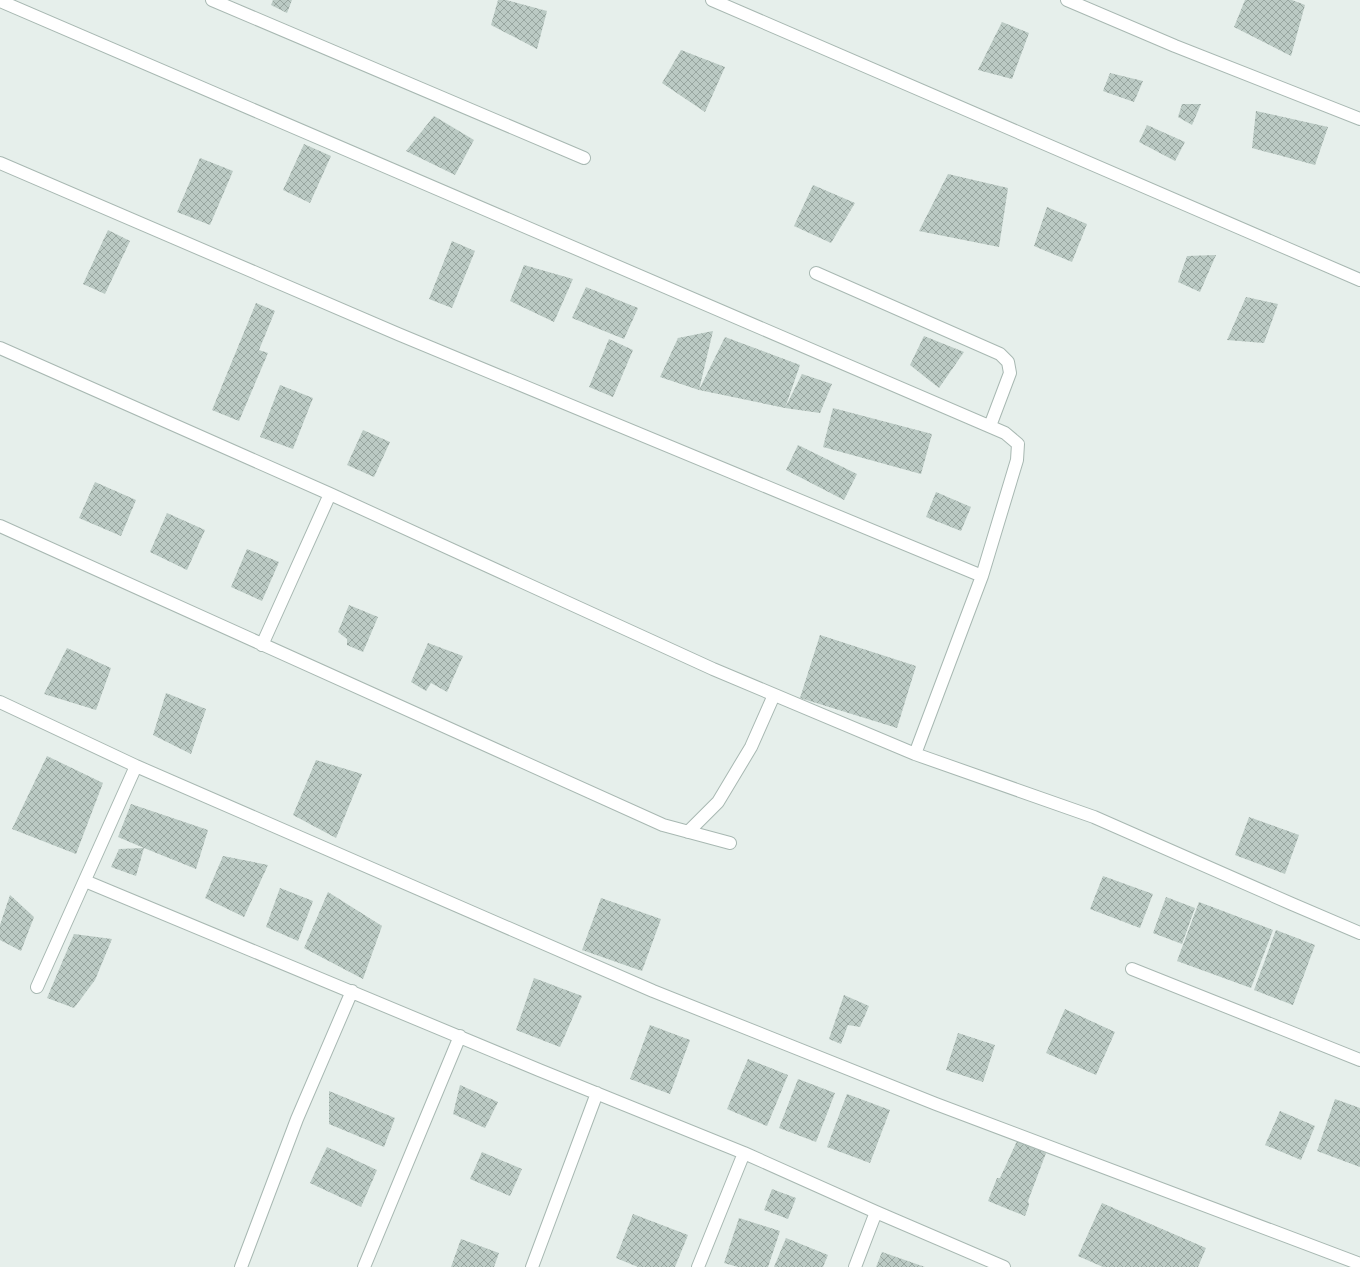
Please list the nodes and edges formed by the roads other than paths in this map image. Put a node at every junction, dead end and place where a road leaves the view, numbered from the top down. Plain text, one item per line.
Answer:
1 (212, 0) edge
2 (712, 0) edge
3 (1067, 0) edge
4 (0, 1) edge
5 (1360, 119) edge
6 (584, 158) dead end
7 (0, 163) edge
8 (816, 273) dead end
9 (1360, 280) edge
10 (0, 348) edge
11 (990, 426) junction
12 (330, 494) junction
13 (0, 526) edge
14 (982, 576) junction
15 (262, 645) junction
16 (774, 695) junction
17 (0, 702) edge
18 (915, 754) junction
19 (136, 766) junction
20 (688, 832) junction
21 (730, 843) dead end
22 (85, 881) junction
23 (1360, 933) edge
24 (1132, 969) dead end
25 (37, 987) dead end
26 (352, 991) junction
27 (460, 1036) junction
28 (1360, 1060) edge
29 (597, 1093) junction
30 (744, 1153) junction
31 (876, 1212) junction
32 (1360, 1264) edge
33 (241, 1267) edge
34 (364, 1267) edge
35 (532, 1267) edge
36 (698, 1267) edge
37 (855, 1267) edge
38 (1004, 1267) edge

1 - 6 street
2 - 9 street
3 - 5 street
4 - 11 street
7 - 14 street
8 - 11 street
10 - 12 street
11 - 14 street
12 - 15 street
12 - 16 street
13 - 15 street
14 - 18 street
15 - 20 street
16 - 18 street
16 - 20 street
17 - 19 street
18 - 23 street
19 - 22 street
19 - 32 street
20 - 21 street
22 - 25 street
22 - 26 street
24 - 28 street
26 - 27 street
26 - 33 street
27 - 29 street
27 - 34 street
29 - 30 street
29 - 35 street
30 - 31 street
30 - 36 street
31 - 37 street
31 - 38 street

